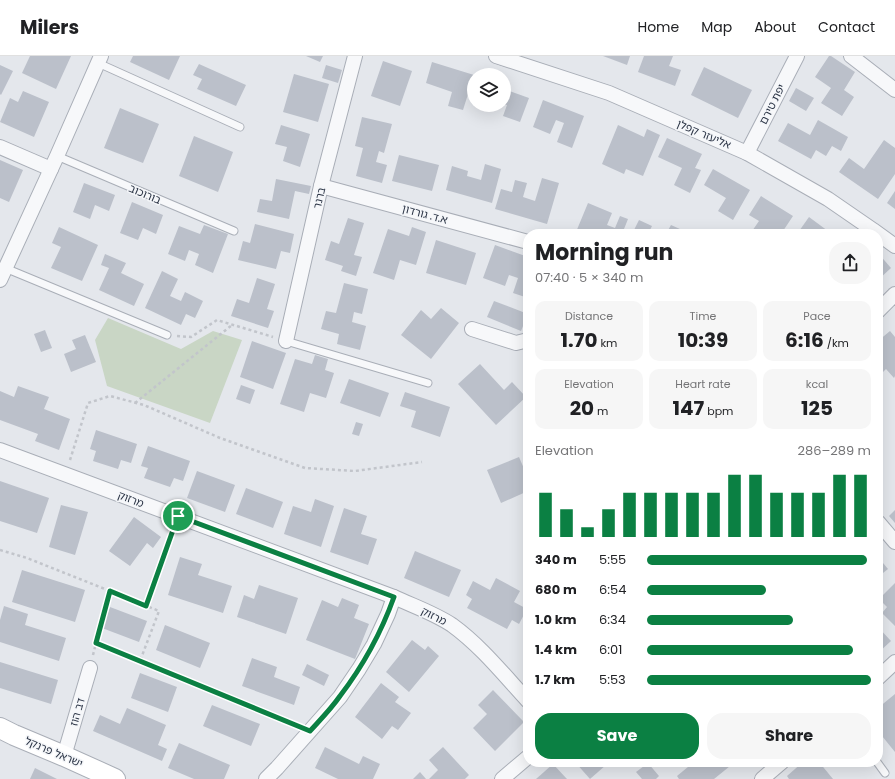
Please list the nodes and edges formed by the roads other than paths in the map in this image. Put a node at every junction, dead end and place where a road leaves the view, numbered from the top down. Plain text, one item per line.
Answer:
1 (355, 56) edge
2 (496, 56) edge
3 (797, 56) edge
4 (851, 56) edge
5 (100, 59) edge
6 (895, 90) edge
7 (240, 127) dead end
8 (0, 147) edge
9 (747, 153) junction
10 (54, 162) junction
11 (321, 186) junction
12 (873, 229) edge
13 (234, 231) dead end
14 (883, 237) edge
15 (523, 241) edge
16 (895, 246) edge
17 (3, 274) edge
18 (895, 294) edge
19 (883, 306) edge
20 (472, 329) dead end
21 (167, 335) road end
22 (286, 341) joint
23 (523, 341) edge
24 (428, 383) dead end
25 (0, 450) edge
26 (883, 528) edge
27 (895, 542) edge
28 (394, 597) junction
29 (895, 662) edge
30 (90, 668) road end
31 (883, 673) edge
32 (523, 696) edge
33 (5, 731) edge
34 (64, 756) junction
35 (523, 761) edge
36 (776, 767) edge
37 (881, 767) edge
38 (886, 773) dead end
39 (115, 779) edge
40 (266, 779) edge
41 (502, 779) edge
42 (762, 779) edge

1 - 11 street, ברנר
2 - 9 street, אליעזר קפלן
3 - 9 street, יפת טירם
4 - 6 street
5 - 7 lane
5 - 10 street
8 - 10 street, בורוכוב
9 - 12 street, אליעזר קפלן
10 - 13 lane, בורוכוב
10 - 17 street
11 - 15 street, א.ד. גורדון
11 - 22 street, ברנר
14 - 16 street, אליעזר קפלן
17 - 21 lane
18 - 19 street
20 - 23 street
22 - 24 lane
25 - 28 street, מרזוק
26 - 27 street
28 - 32 street, מרזוק
28 - 40 street
29 - 31 street
30 - 34 street, דב הוז
33 - 34 street, ישראל פרנקל
34 - 39 street, ישראל פרנקל
35 - 41 street
36 - 42 street
37 - 38 lane

